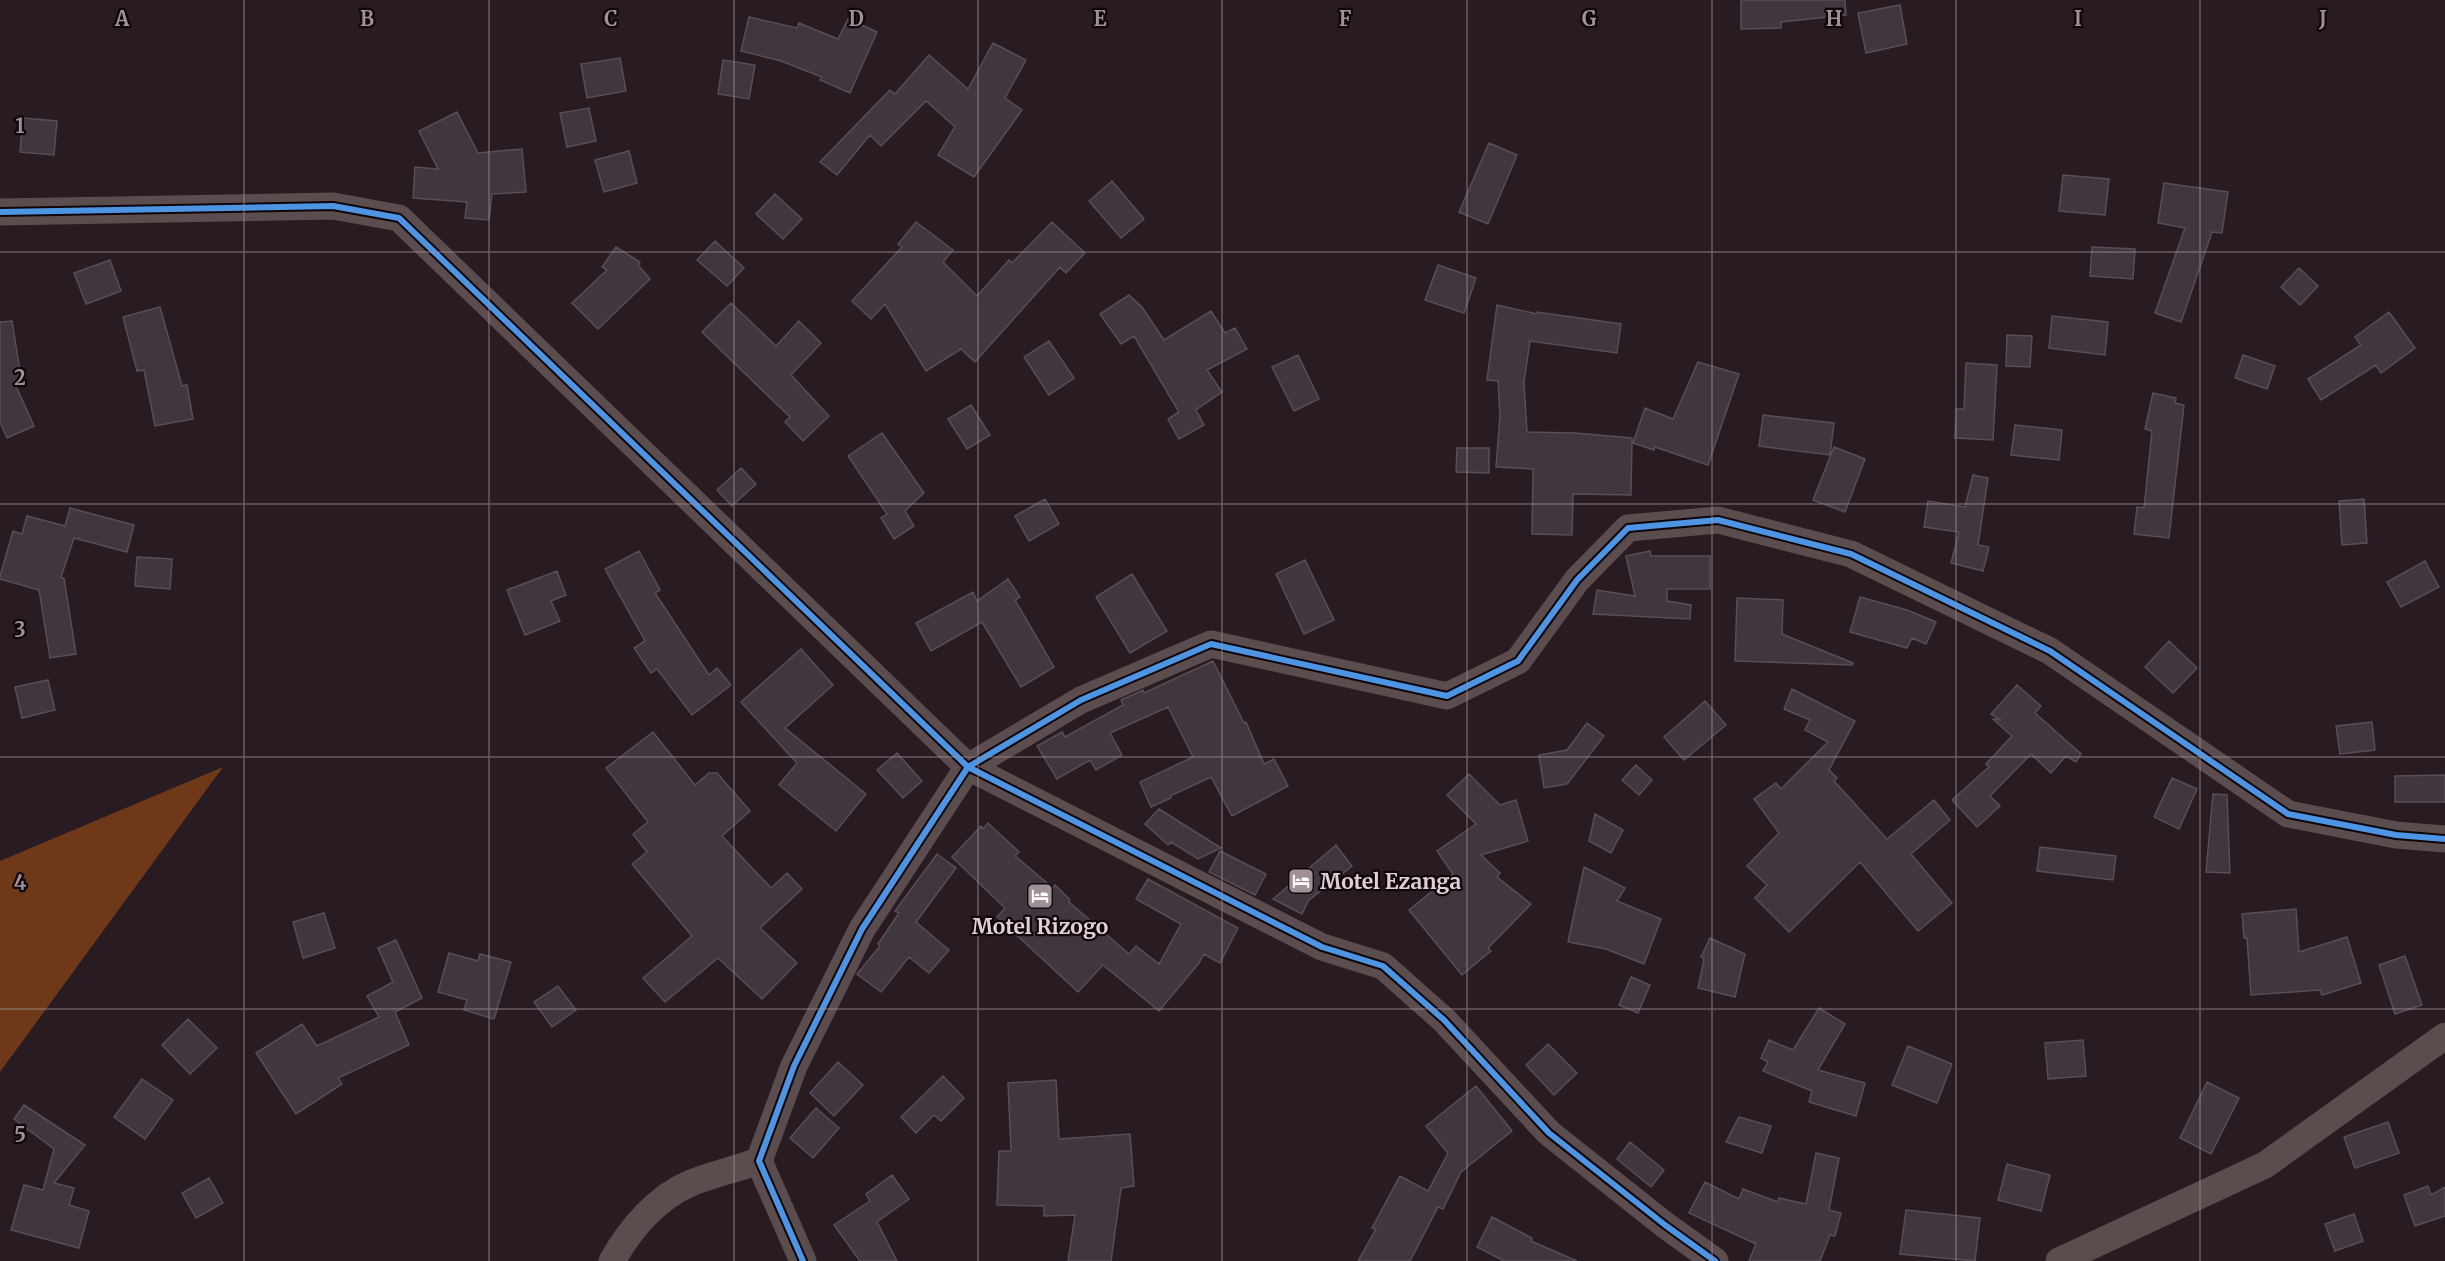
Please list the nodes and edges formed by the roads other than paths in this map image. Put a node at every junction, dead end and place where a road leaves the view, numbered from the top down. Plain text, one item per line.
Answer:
1 (0, 212) edge
2 (968, 767) junction
3 (2445, 839) edge
4 (2445, 1036) edge
5 (759, 1161) junction
6 (612, 1261) edge
7 (802, 1261) edge
8 (1715, 1261) edge
9 (2059, 1261) edge

1 - 2 street
2 - 3 street
2 - 5 street
2 - 8 street
4 - 9 street
5 - 6 street
5 - 7 street

